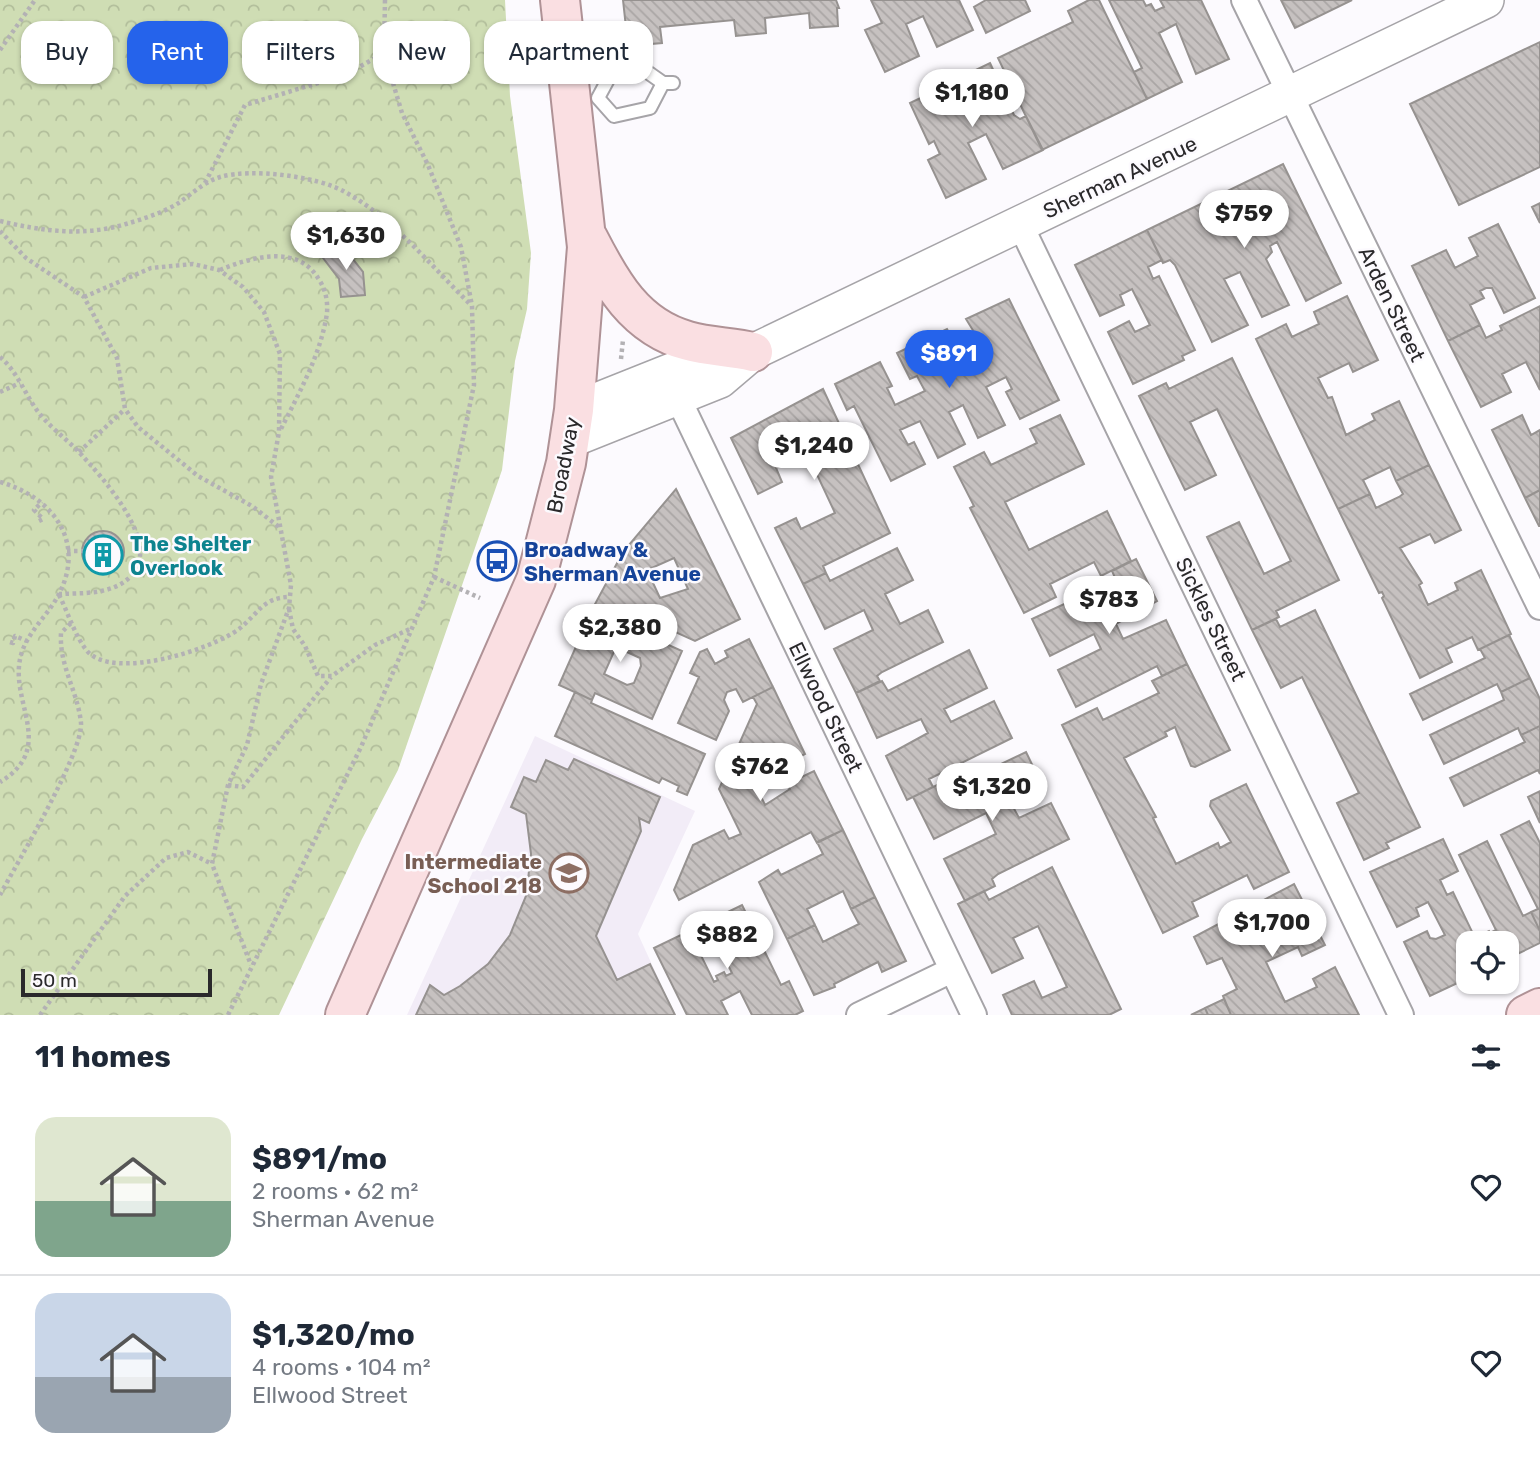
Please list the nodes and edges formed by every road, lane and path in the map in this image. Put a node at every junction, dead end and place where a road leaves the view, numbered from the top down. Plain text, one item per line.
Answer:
1 (35, 0) edge
2 (385, 0) edge
3 (560, 0) edge
4 (1244, 0) edge
5 (1486, 0) edge
6 (385, 21) edge
7 (0, 50) edge
8 (373, 59) edge
9 (393, 84) edge
10 (1290, 95) junction
11 (585, 99) junction
12 (204, 184) junction
13 (0, 221) edge
14 (1020, 224) junction
15 (0, 231) edge
16 (586, 234) junction
17 (219, 270) junction
18 (84, 298) junction
19 (472, 306) junction
20 (624, 327) dead end
21 (753, 352) junction
22 (0, 356) edge
23 (619, 372) dead end
24 (20, 383) junction
25 (0, 392) edge
26 (678, 398) junction
27 (125, 409) junction
28 (572, 425) junction
29 (279, 432) junction
30 (79, 452) junction
31 (0, 482) edge
32 (42, 502) junction
33 (40, 521) dead end
34 (280, 528) junction
35 (67, 551) junction
36 (83, 551) dead end
37 (434, 577) junction
38 (59, 594) junction
39 (290, 597) junction
40 (480, 598) dead end
41 (1540, 607) edge
42 (289, 608) junction
43 (72, 622) junction
44 (412, 628) junction
45 (27, 641) junction
46 (10, 642) dead end
47 (332, 676) junction
48 (0, 782) edge
49 (228, 785) junction
50 (212, 864) junction
51 (0, 895) edge
52 (251, 966) junction
53 (952, 970) junction
54 (1540, 1008) edge
55 (40, 1015) edge
56 (228, 1015) edge
57 (345, 1015) edge
58 (859, 1015) edge
59 (974, 1015) edge
60 (1401, 1015) edge
61 (1526, 1015) edge

1 - 7 path
2 - 6 path
3 - 11 main road, Broadway
4 - 10 street, Arden Street
5 - 10 main road, Sherman Avenue
8 - 12 path
9 - 19 path
10 - 14 main road, Sherman Avenue
10 - 41 street, Arden Street
11 - 11 lane
11 - 16 main road, Broadway
12 - 13 path
12 - 19 path
14 - 21 main road, Sherman Avenue
14 - 60 street, Sickles Street
15 - 18 path
16 - 21 main road
16 - 28 main road, Broadway
17 - 18 path
17 - 29 path
17 - 29 path
18 - 27 path
19 - 37 path
20 - 23 path
21 - 26 main road, Sherman Avenue
21 - 28 main road, Sherman Avenue
22 - 24 path
24 - 25 path
24 - 30 path
26 - 28 main road, Sherman Avenue
26 - 53 street, Ellwood Street
27 - 30 path
27 - 34 path
28 - 57 main road, Broadway
29 - 34 path
30 - 38 path
31 - 32 path
32 - 33 path
32 - 35 path
34 - 39 path
35 - 36 path
35 - 38 path
37 - 40 path
37 - 44 path
38 - 43 path
38 - 45 path
39 - 42 path
39 - 43 path
42 - 47 path
42 - 49 path
43 - 51 path
44 - 47 path
44 - 52 path
45 - 46 path
45 - 48 path
47 - 49 path
49 - 50 path
50 - 52 path
50 - 55 path
52 - 56 path
53 - 58 street
53 - 59 street, Ellwood Street
54 - 61 main road

